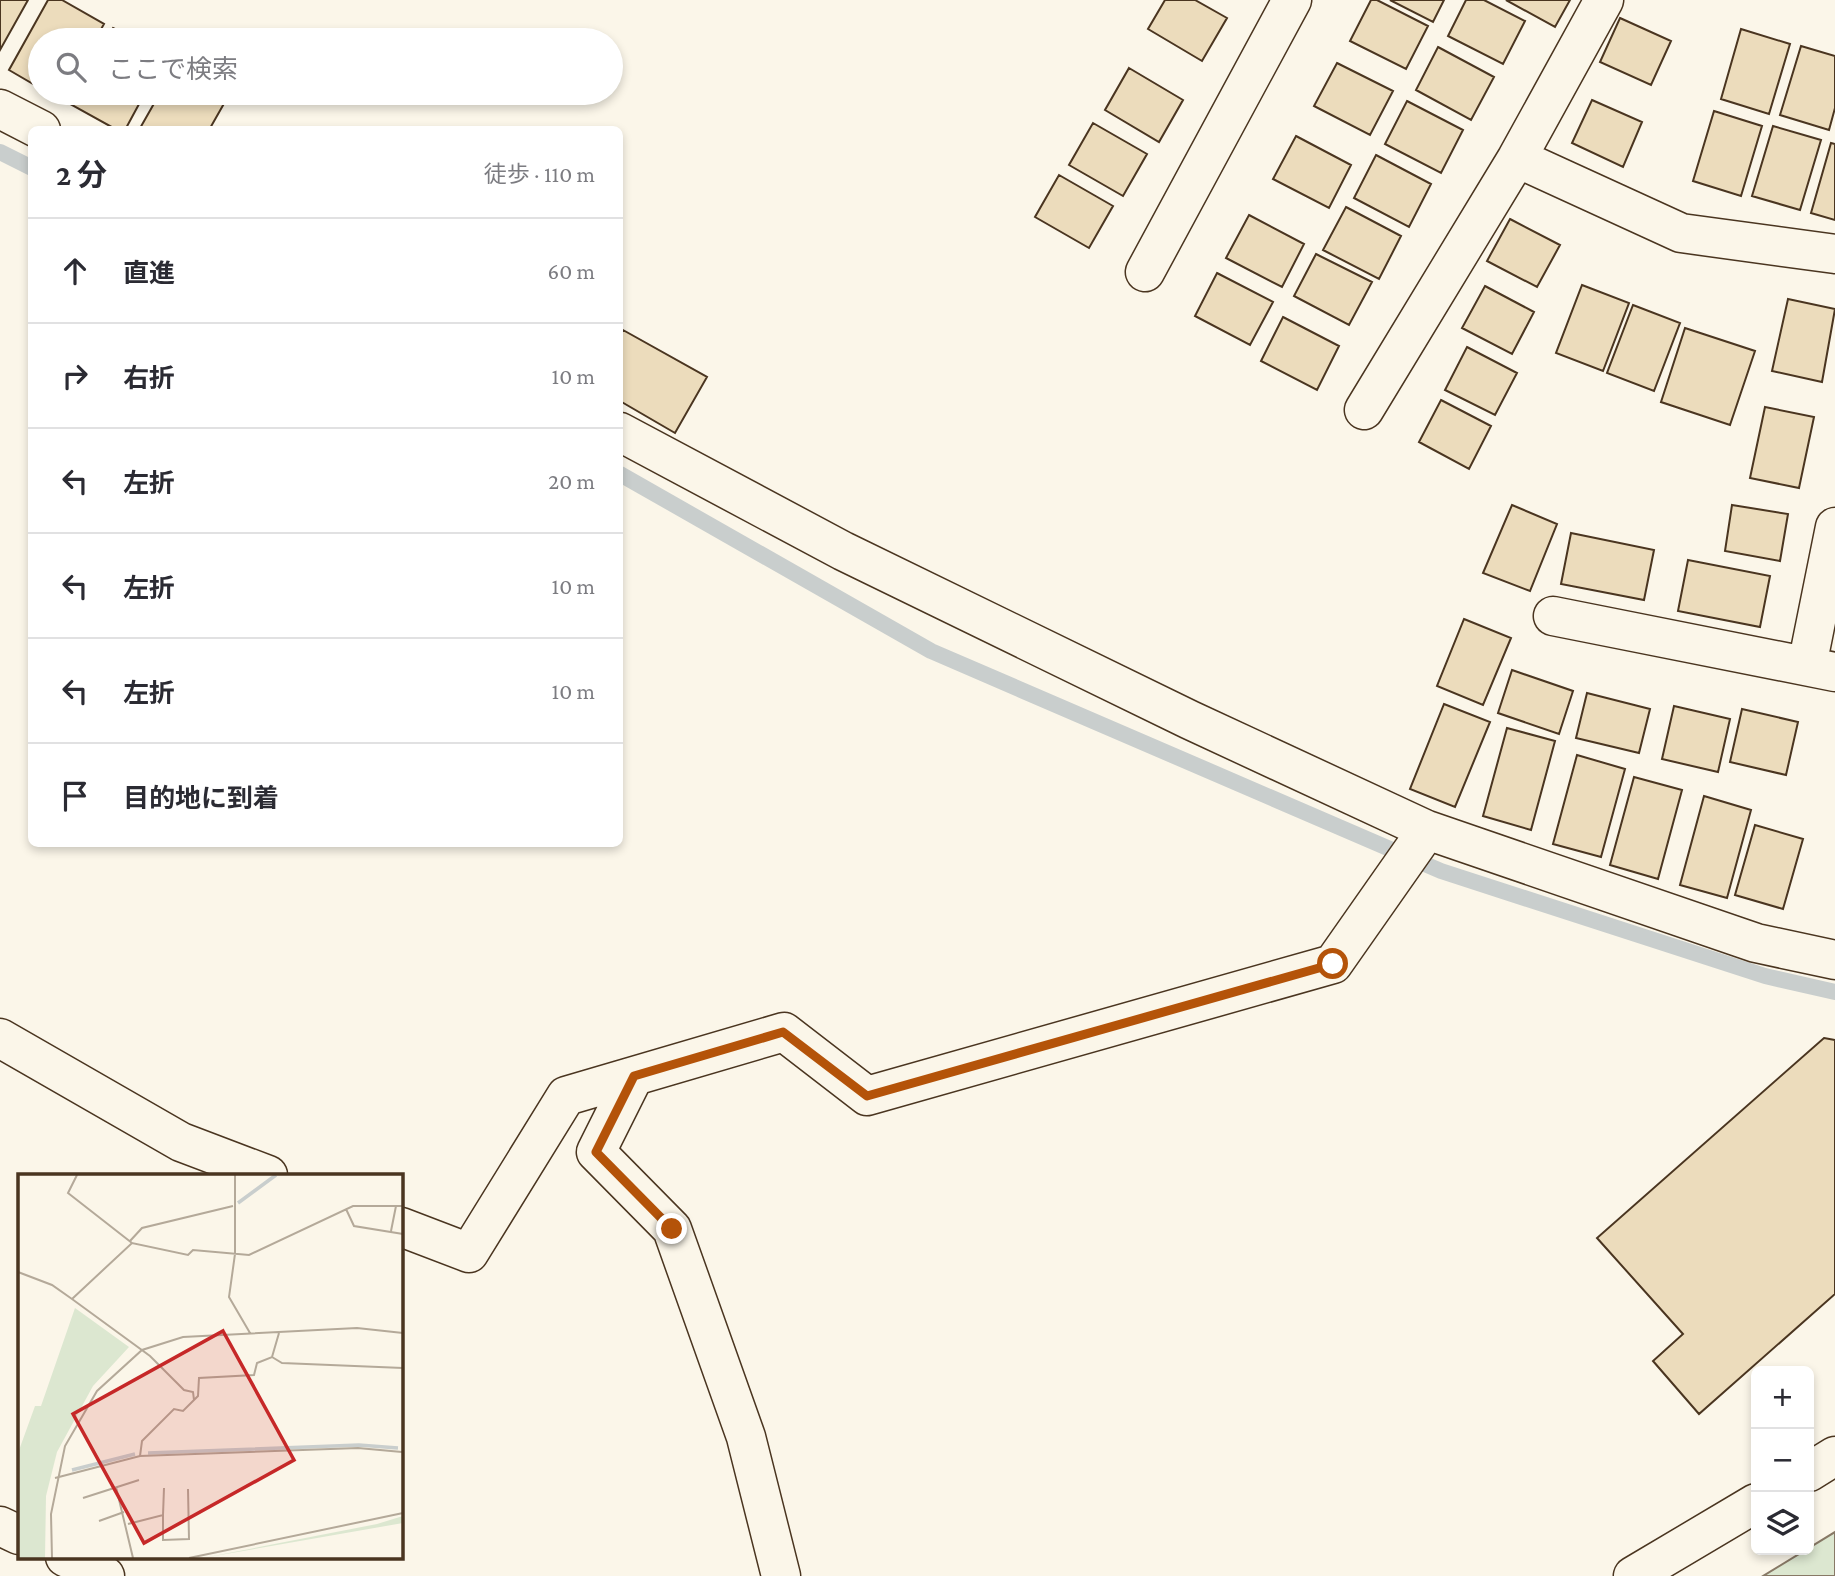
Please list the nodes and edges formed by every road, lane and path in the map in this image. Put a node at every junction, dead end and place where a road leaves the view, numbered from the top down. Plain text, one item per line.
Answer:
1 (1292, 0) edge
2 (1604, 0) edge
3 (0, 109) edge
4 (33, 126) edge
5 (1517, 158) junction
6 (1835, 254) edge
7 (1145, 272) dead end
8 (1364, 410) dead end
9 (623, 434) edge
10 (1835, 527) edge
11 (1553, 616) dead end
12 (1821, 669) edge
13 (1427, 830) junction
14 (1835, 960) edge
15 (0, 1038) edge
16 (634, 1076) junction
17 (265, 1174) edge
18 (402, 1227) edge
19 (1835, 1456) edge
20 (1814, 1469) edge
21 (1751, 1506) edge
22 (0, 1526) edge
23 (18, 1535) edge
24 (67, 1558) edge
25 (105, 1576) edge
26 (781, 1576) edge
27 (1633, 1576) edge

1 - 7 street
2 - 5 street
3 - 4 street
5 - 6 street
5 - 8 street
9 - 13 street
10 - 12 street
11 - 12 street
13 - 14 street
13 - 16 street
15 - 17 street
16 - 18 street
16 - 26 street
19 - 20 street
21 - 27 street
22 - 23 street
24 - 25 street

